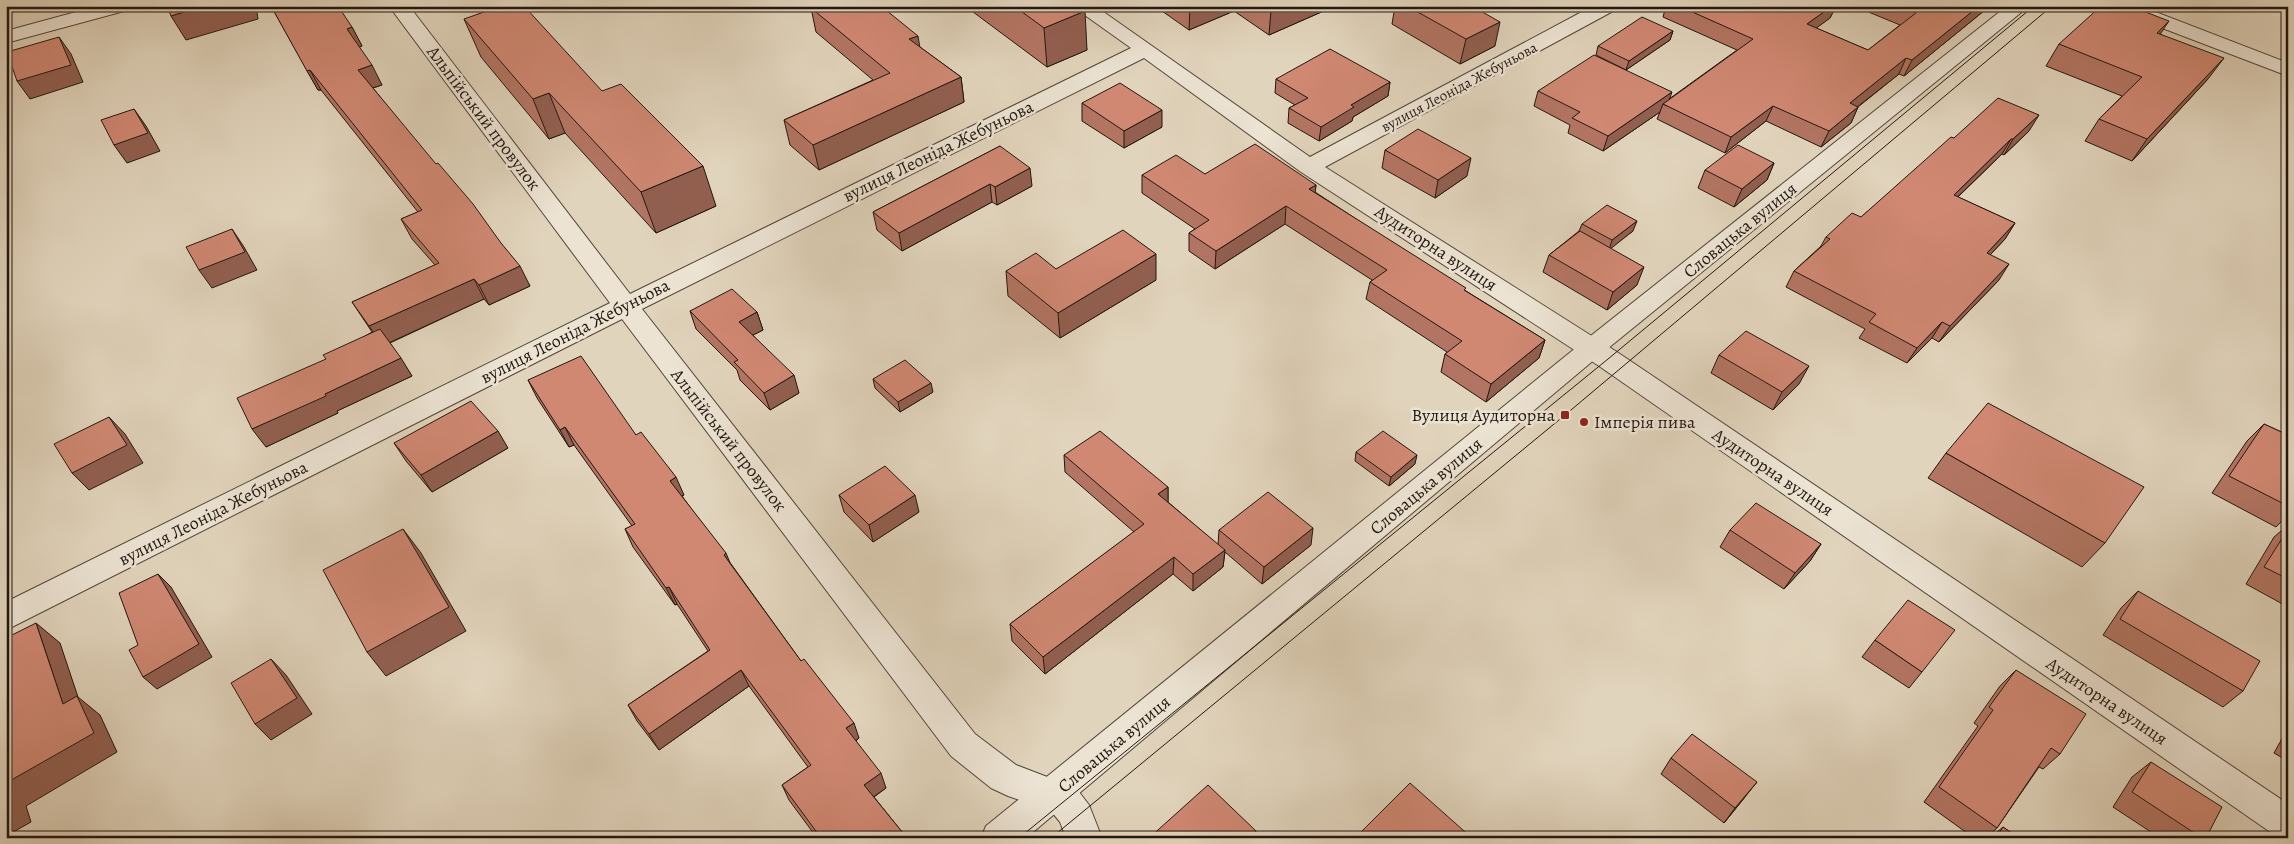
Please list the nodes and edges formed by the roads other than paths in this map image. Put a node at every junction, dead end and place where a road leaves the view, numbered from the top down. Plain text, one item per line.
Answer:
1 (121, 6) edge
2 (400, 6) edge
3 (1082, 6) edge
4 (1608, 6) edge
5 (2019, 6) edge
6 (2122, 6) edge
7 (6, 37) edge
8 (1145, 49) junction
9 (2288, 70) edge
10 (1309, 167) junction
11 (626, 306) junction
12 (1592, 348) junction
13 (6, 617) edge
14 (1053, 794) junction
15 (2288, 824) edge
16 (1000, 838) edge
17 (1084, 838) edge

1 - 7 street
2 - 11 street, Альпійський провулок
3 - 8 street, Аудиторна вулиця
4 - 10 street, вулиця Леоніда Жебуньова
5 - 12 street, Словацька вулиця
6 - 9 street
8 - 10 street, Аудиторна вулиця
8 - 11 street, вулиця Леоніда Жебуньова
10 - 12 street, Аудиторна вулиця
11 - 13 street, вулиця Леоніда Жебуньова
11 - 14 street, Альпійський провулок
12 - 14 street, Словацька вулиця
12 - 15 street, Аудиторна вулиця
14 - 16 street, Словацька вулиця
14 - 17 street, Альпійський провулок

